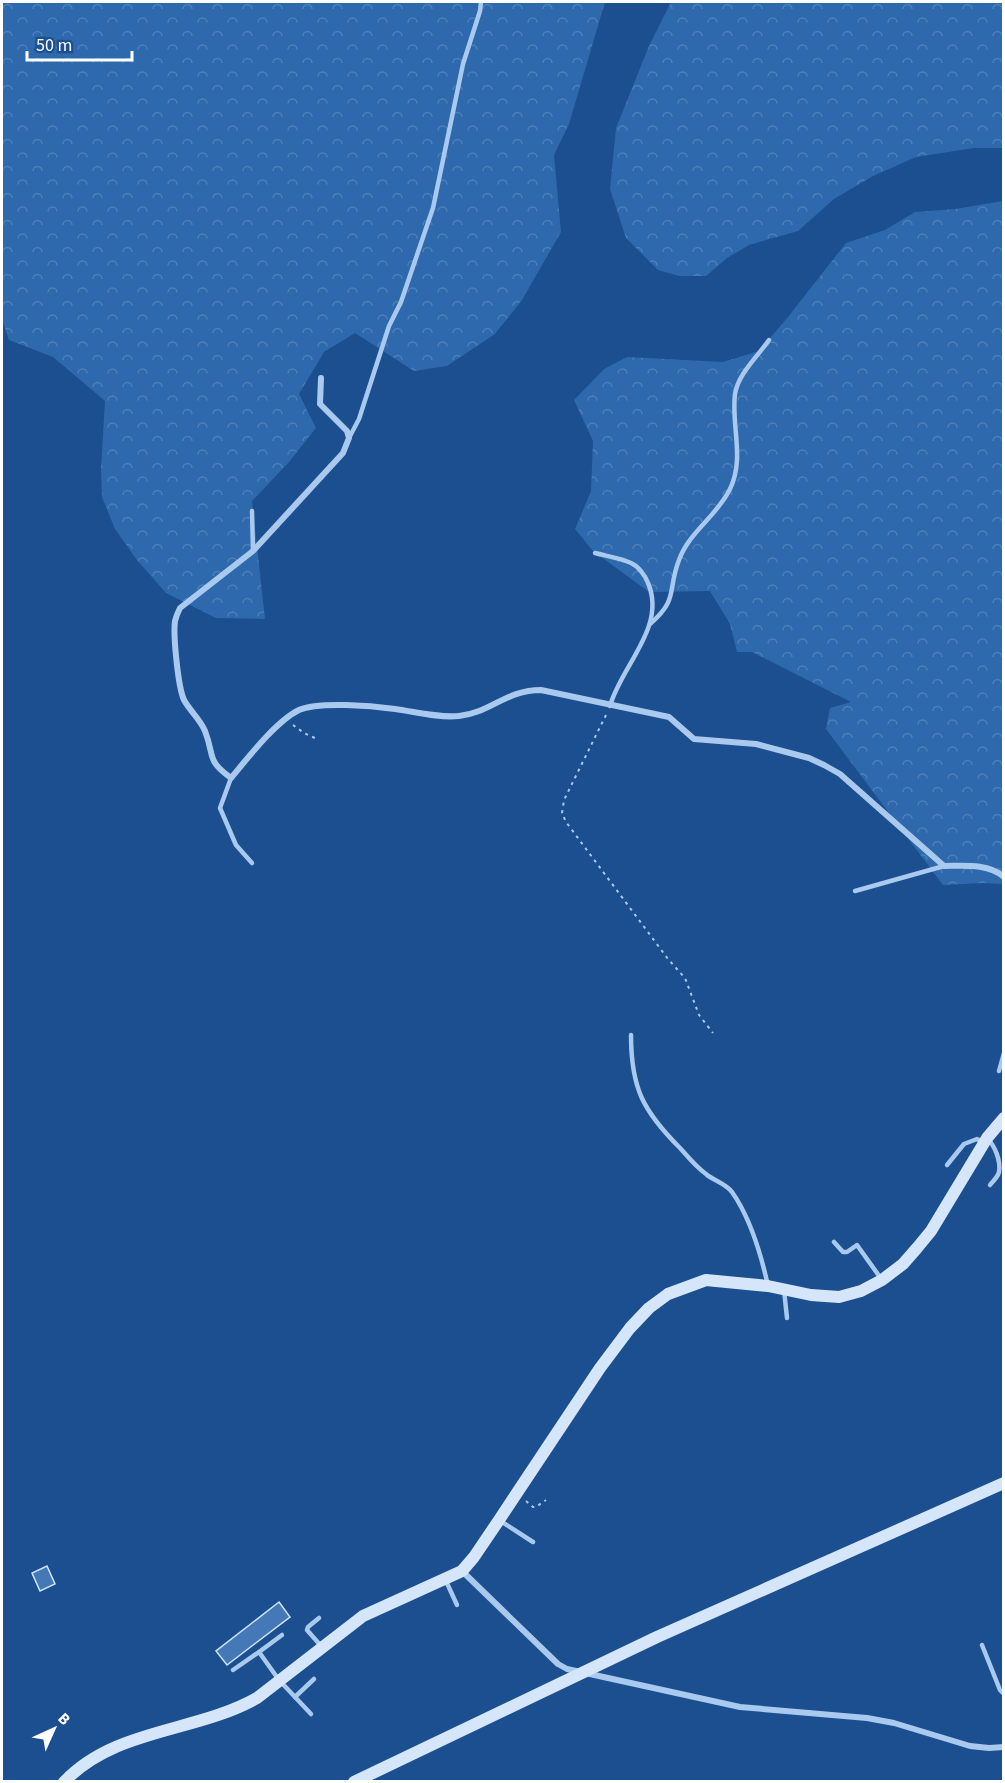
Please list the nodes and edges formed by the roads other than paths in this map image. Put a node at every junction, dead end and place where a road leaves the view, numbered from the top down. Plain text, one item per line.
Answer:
1 (481, 2) edge
2 (769, 340) dead end
3 (321, 378) dead end
4 (349, 438) junction
5 (252, 511) dead end
6 (253, 551) junction
7 (595, 553) dead end
8 (650, 624) junction
9 (610, 706) junction
10 (231, 778) junction
11 (252, 863) dead end
12 (944, 866) junction
13 (1004, 877) edge
14 (855, 891) dead end
15 (631, 1035) dead end
16 (1004, 1053) edge
17 (999, 1071) dead end
18 (1004, 1118) edge
19 (986, 1141) junction
20 (947, 1166) dead end
21 (990, 1185) dead end
22 (834, 1242) dead end
23 (882, 1280) junction
24 (768, 1286) junction
25 (784, 1290) junction
26 (787, 1318) dead end
27 (1004, 1483) edge
28 (500, 1520) junction
29 (534, 1542) dead end
30 (462, 1570) junction
31 (445, 1578) junction
32 (457, 1605) dead end
33 (319, 1618) dead end
34 (282, 1635) dead end
35 (982, 1645) dead end
36 (322, 1647) junction
37 (259, 1652) junction
38 (233, 1670) dead end
39 (581, 1673) junction
40 (314, 1678) dead end
41 (279, 1680) junction
42 (1004, 1694) edge
43 (295, 1697) junction
44 (311, 1714) dead end
45 (1004, 1747) edge
46 (64, 1782) edge
47 (354, 1782) edge

1 - 4 lane
2 - 8 lane
3 - 4 street
4 - 6 street
5 - 6 lane
6 - 10 street
7 - 8 lane
8 - 9 lane
9 - 10 street
9 - 12 street
10 - 11 lane
12 - 13 street
12 - 14 lane
15 - 24 lane
16 - 17 lane
18 - 19 street
19 - 20 lane
19 - 21 lane
19 - 23 street
22 - 23 lane
23 - 25 street
24 - 25 street
24 - 28 street
25 - 26 lane
27 - 39 street
28 - 29 lane
28 - 30 street
30 - 31 street
30 - 39 street
31 - 32 lane
31 - 36 street
33 - 36 lane
34 - 37 lane
35 - 42 lane
36 - 41 street
37 - 38 lane
37 - 41 lane
39 - 45 street
39 - 47 street
40 - 43 lane
41 - 43 lane
41 - 46 street
43 - 44 lane

